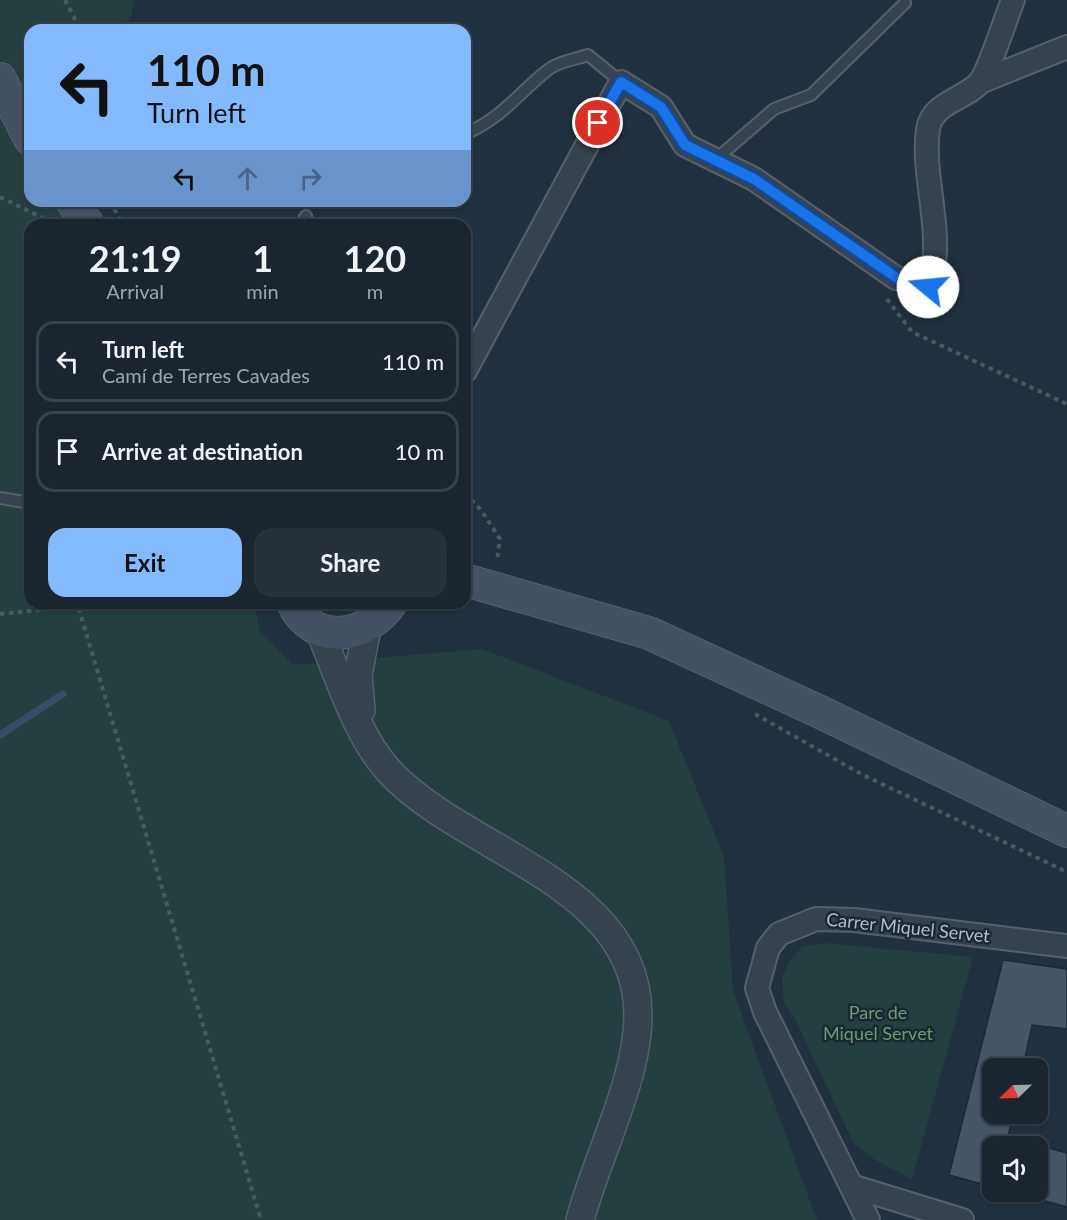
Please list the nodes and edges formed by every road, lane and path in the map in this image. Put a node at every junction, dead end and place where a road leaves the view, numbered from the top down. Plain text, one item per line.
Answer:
1 (65, 0) edge
2 (1013, 0) edge
3 (906, 3) dead end
4 (77, 24) edge
5 (1067, 47) edge
6 (0, 79) edge
7 (980, 81) junction
8 (621, 82) junction
9 (24, 127) edge
10 (471, 132) edge
11 (715, 160) junction
12 (0, 197) edge
13 (44, 219) edge
14 (884, 296) dead end
15 (471, 359) edge
16 (1067, 404) edge
17 (0, 498) edge
18 (24, 502) edge
19 (474, 587) edge
20 (49, 609) edge
21 (79, 609) edge
22 (298, 609) edge
23 (387, 609) edge
24 (0, 614) edge
25 (319, 628) junction
26 (367, 628) junction
27 (363, 732) junction
28 (1067, 831) edge
29 (1067, 946) edge
30 (851, 1186) junction
31 (261, 1220) edge
32 (580, 1220) edge
33 (868, 1220) edge
34 (962, 1220) edge

1 - 4 path
2 - 7 street
3 - 11 lane
5 - 7 street
6 - 9 main road
7 - 11 street
8 - 10 lane
8 - 11 street
8 - 15 street
12 - 13 path
14 - 16 path
17 - 18 lane
19 - 28 main road
20 - 24 path
21 - 31 path
22 - 25 main road
23 - 26 main road
25 - 26 main road
25 - 27 street
26 - 27 street
27 - 32 street
29 - 30 street, Carrer Miquel Servet
30 - 33 street, Carrer Miquel Servet
30 - 34 street

